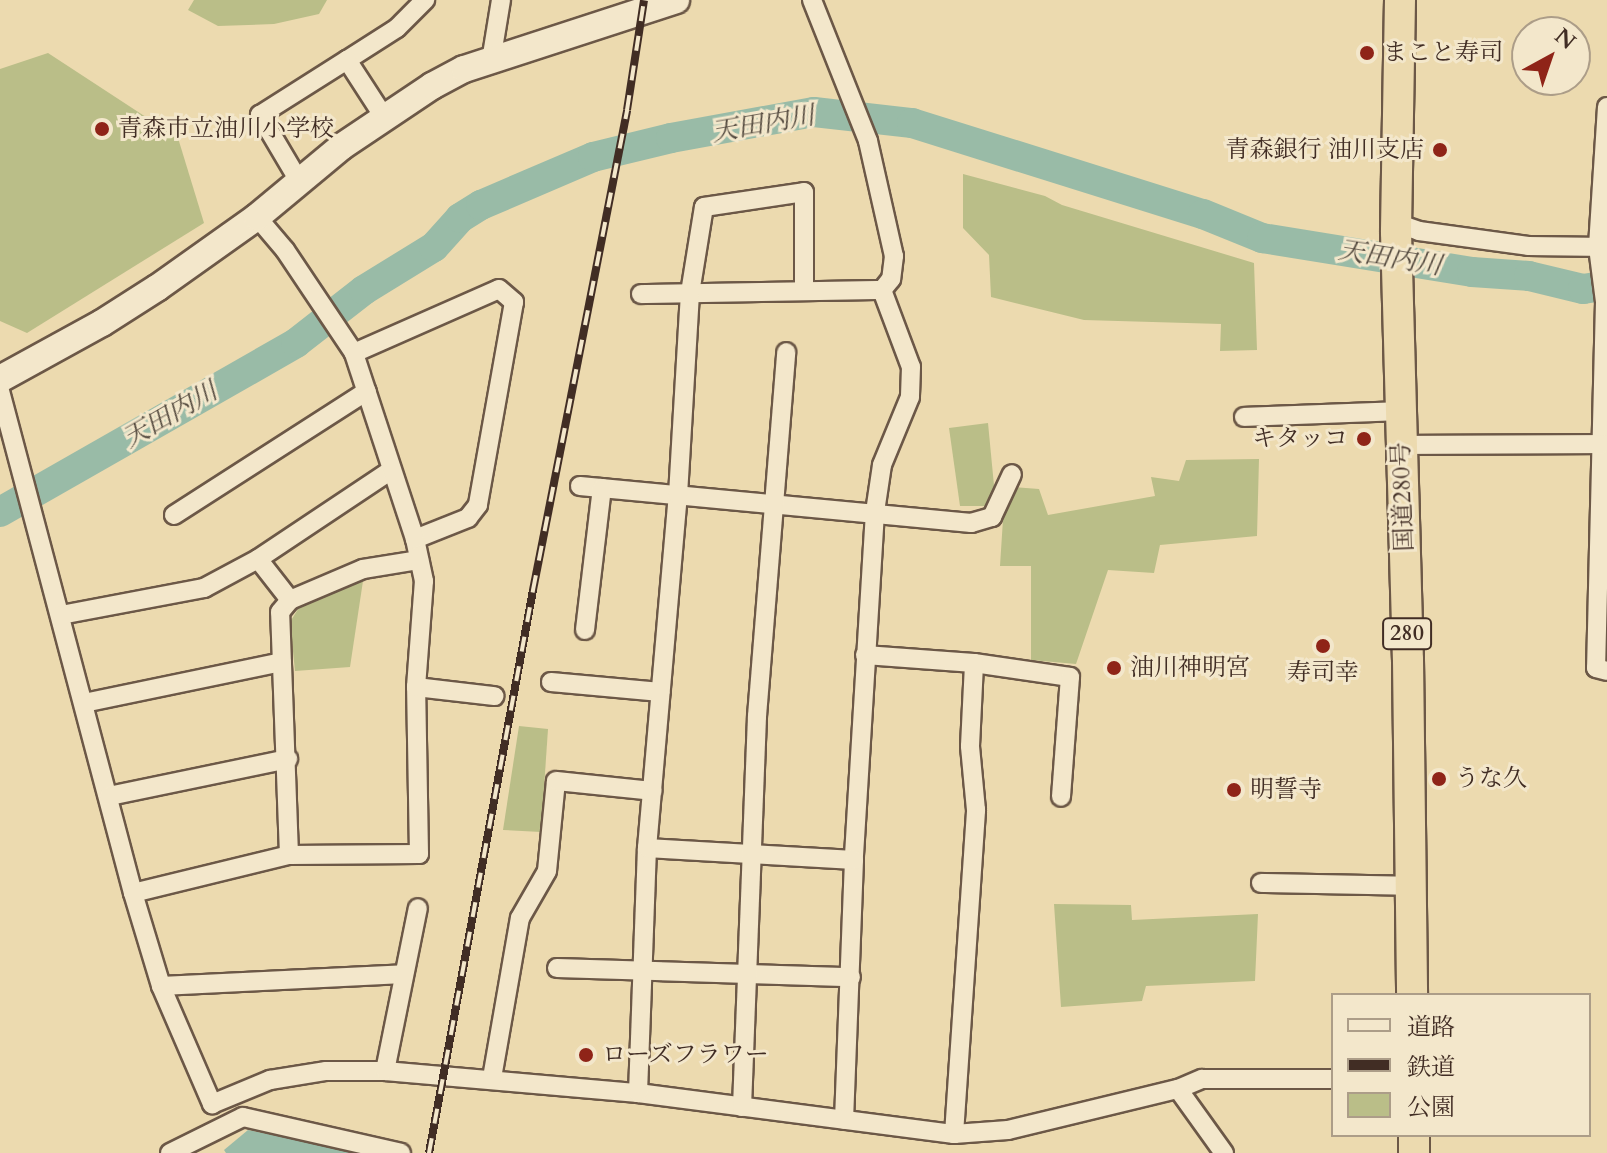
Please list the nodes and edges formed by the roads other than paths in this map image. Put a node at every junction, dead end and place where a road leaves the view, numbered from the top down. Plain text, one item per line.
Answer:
1 (425, 0) edge
2 (501, 0) edge
3 (676, 0) edge
4 (812, 0) edge
5 (1400, 0) edge
6 (347, 60) junction
7 (491, 61) junction
8 (1607, 107) edge
9 (384, 117) junction
10 (299, 181) junction
11 (257, 217) junction
12 (1396, 228) junction
13 (1601, 250) edge
14 (804, 289) junction
15 (882, 290) junction
16 (690, 293) junction
17 (641, 294) dead end
18 (350, 346) junction
19 (786, 352) dead end
20 (0, 379) edge
21 (0, 391) edge
22 (367, 391) junction
23 (1400, 411) junction
24 (1244, 417) dead end
25 (1603, 444) junction
26 (1401, 445) junction
27 (390, 471) junction
28 (1012, 474) dead end
29 (580, 486) dead end
30 (602, 488) junction
31 (678, 495) junction
32 (774, 504) junction
33 (875, 512) junction
34 (174, 515) dead end
35 (415, 539) junction
36 (258, 559) junction
37 (419, 560) junction
38 (290, 600) junction
39 (61, 615) junction
40 (585, 630) dead end
41 (865, 655) junction
42 (282, 662) junction
43 (974, 663) junction
44 (1607, 671) edge
45 (551, 682) dead end
46 (416, 687) junction
47 (661, 692) junction
48 (494, 696) dead end
49 (84, 703) junction
50 (288, 759) junction
51 (652, 791) junction
52 (109, 796) junction
53 (1061, 797) dead end
54 (647, 848) junction
55 (752, 852) junction
56 (289, 855) junction
57 (854, 860) junction
58 (1261, 883) dead end
59 (1411, 886) junction
60 (133, 893) junction
61 (418, 908) dead end
62 (557, 968) dead end
63 (643, 971) junction
64 (404, 974) junction
65 (748, 974) junction
66 (851, 977) junction
67 (161, 986) junction
68 (1412, 993) edge
69 (385, 1071) junction
70 (492, 1078) junction
71 (1331, 1079) edge
72 (1178, 1089) junction
73 (638, 1093) junction
74 (742, 1107) junction
75 (844, 1120) junction
76 (954, 1134) junction
77 (170, 1153) edge
78 (401, 1153) edge
79 (1224, 1153) edge

1 - 6 street
2 - 7 street
3 - 7 main road
4 - 15 street
5 - 12 highway, 国道280号 / 280
6 - 9 street
6 - 10 street
7 - 9 main road
8 - 13 street
9 - 10 main road
10 - 11 main road
11 - 18 street
11 - 20 main road
12 - 13 street
12 - 23 highway, 国道280号 / 280
13 - 25 street
14 - 15 street
14 - 16 street
14 - 16 street
15 - 33 street
16 - 17 street
16 - 31 street
18 - 22 street
18 - 35 street
19 - 32 street
21 - 39 street
22 - 27 street
22 - 34 street
23 - 24 street
23 - 26 highway, 国道280号 / 280
25 - 26 street
25 - 44 street
26 - 59 highway, 国道280号 / 280
27 - 35 street
27 - 36 street
28 - 33 street
29 - 30 street
30 - 31 street
30 - 40 street
31 - 32 street
31 - 47 street
32 - 33 street
32 - 55 street
33 - 41 street
35 - 37 street
36 - 38 street
36 - 39 street
37 - 38 street
37 - 46 street
38 - 42 street
39 - 49 street
41 - 43 street
41 - 57 street
42 - 49 street
42 - 50 street
43 - 53 street
43 - 76 street
45 - 47 street
46 - 48 street
46 - 56 street
47 - 51 street
49 - 52 street
50 - 52 street
50 - 56 street
51 - 54 street
51 - 70 street
52 - 60 street
54 - 55 street
54 - 63 street
55 - 57 street
55 - 65 street
56 - 60 street
57 - 66 street
58 - 59 street
59 - 68 highway, 国道280号 / 280
60 - 67 street
61 - 64 street
62 - 63 street
63 - 65 street
63 - 73 street
64 - 67 street
64 - 69 street
65 - 66 street
65 - 74 street
66 - 75 street
67 - 69 street
69 - 70 street
70 - 73 street
71 - 72 street
72 - 76 street
72 - 79 street
73 - 74 street
74 - 75 street
75 - 76 street
77 - 78 street

